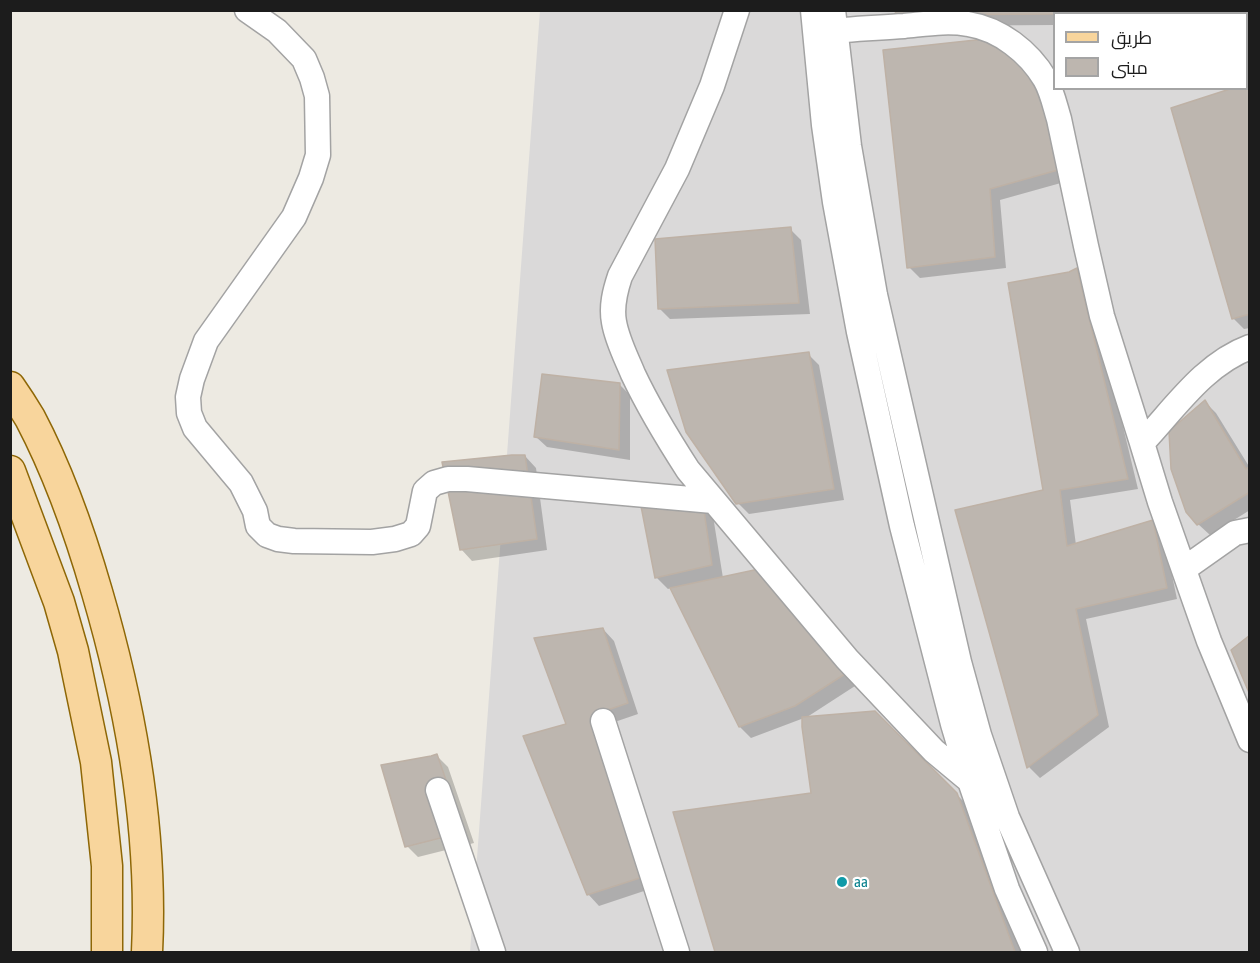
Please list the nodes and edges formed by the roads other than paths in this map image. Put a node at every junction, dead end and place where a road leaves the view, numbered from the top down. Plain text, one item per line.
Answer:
1 (247, 10) edge
2 (737, 10) edge
3 (824, 21) edge
4 (1250, 347) edge
5 (10, 387) edge
6 (1142, 442) junction
7 (10, 471) edge
8 (713, 501) junction
9 (1250, 530) edge
10 (1184, 569) junction
11 (603, 721) dead end
12 (1250, 740) edge
13 (970, 781) junction
14 (438, 790) dead end
15 (1047, 907) junction
16 (1019, 917) junction
17 (107, 952) edge
18 (147, 952) edge
19 (493, 952) edge
20 (677, 952) edge
21 (1035, 952) edge
22 (1067, 952) edge

1 - 8 street
2 - 8 street
3 - 6 street
3 - 13 street
3 - 15 street
4 - 6 street
5 - 18 main road
6 - 10 street
7 - 17 main road
8 - 13 street
9 - 10 street
10 - 12 street
11 - 20 street
13 - 16 street
14 - 19 street
15 - 16 street
15 - 22 street
16 - 21 street

